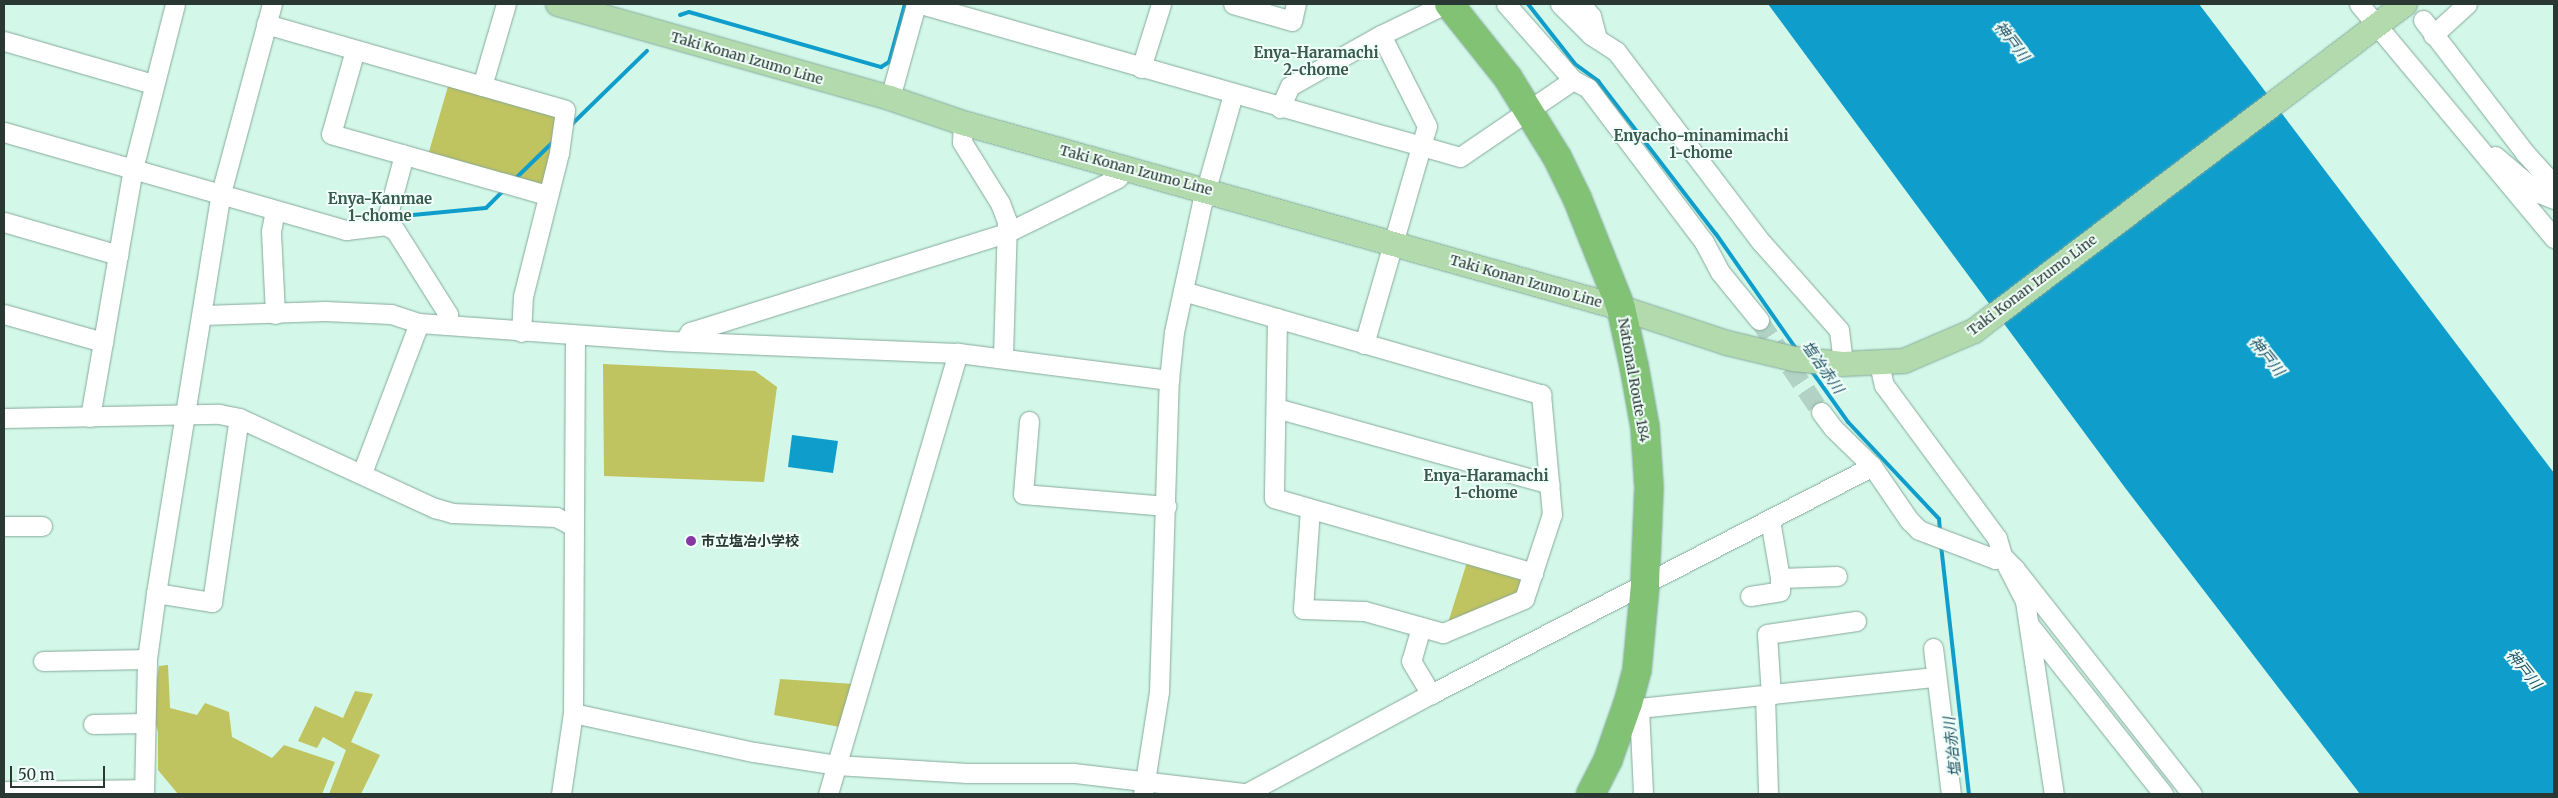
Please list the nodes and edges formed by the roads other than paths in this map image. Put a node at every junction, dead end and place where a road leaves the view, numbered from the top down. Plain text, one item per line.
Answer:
1 (175, 4) edge
2 (272, 4) edge
3 (506, 4) edge
4 (558, 4) edge
5 (916, 4) edge
6 (921, 4) edge
7 (1161, 4) edge
8 (1234, 4) edge
9 (1296, 4) edge
10 (1445, 4) edge
11 (1449, 4) edge
12 (1506, 4) edge
13 (1560, 4) edge
14 (1581, 4) edge
15 (2359, 4) edge
16 (2405, 4) edge
17 (2467, 4) edge
18 (941, 6) edge
19 (266, 24) junction
20 (2368, 31) junction
21 (1381, 34) junction
22 (1597, 39) junction
23 (4, 41) edge
24 (355, 50) junction
25 (1142, 68) junction
26 (1573, 80) junction
27 (153, 84) junction
28 (482, 86) junction
29 (1233, 94) junction
30 (890, 98) junction
31 (1280, 108) junction
32 (1530, 110) junction
33 (963, 122) junction
34 (4, 132) edge
35 (2465, 134) junction
36 (1420, 147) junction
37 (404, 155) junction
38 (133, 170) junction
39 (1118, 178) dead end
40 (2554, 185) edge
41 (1206, 189) junction
42 (222, 193) junction
43 (547, 195) junction
44 (2554, 199) edge
45 (275, 210) junction
46 (4, 222) edge
47 (385, 225) junction
48 (1006, 233) junction
49 (2554, 238) edge
50 (1393, 243) junction
51 (118, 255) junction
52 (1184, 291) junction
53 (1621, 308) junction
54 (4, 314) edge
55 (275, 314) junction
56 (203, 316) junction
57 (1277, 318) junction
58 (1759, 320) tunnel mouth
59 (419, 323) junction
60 (448, 325) junction
61 (520, 332) junction
62 (575, 335) junction
63 (684, 341) junction
64 (103, 342) junction
65 (1364, 344) junction
66 (958, 353) junction
67 (1003, 358) junction
68 (1843, 364) junction
69 (1879, 364) junction
70 (1169, 380) junction
71 (1276, 408) junction
72 (187, 412) junction
73 (1821, 412) tunnel mouth
74 (90, 417) junction
75 (4, 418) edge
76 (239, 418) junction
77 (1029, 422) dead end
78 (1872, 466) junction
79 (362, 473) junction
80 (1550, 484) junction
81 (1167, 506) junction
82 (1310, 510) junction
83 (1770, 520) junction
84 (572, 525) junction
85 (4, 526) edge
86 (42, 526) dead end
87 (2002, 556) junction
88 (1533, 573) junction
89 (1837, 576) dead end
90 (1780, 578) junction
91 (1645, 585) junction
92 (156, 593) junction
93 (1750, 596) dead end
94 (1856, 621) dead end
95 (2030, 625) junction
96 (1421, 627) junction
97 (1933, 648) dead end
98 (148, 659) junction
99 (43, 661) dead end
100 (1935, 677) junction
101 (1430, 694) junction
102 (1768, 695) junction
103 (1634, 706) junction
104 (572, 712) junction
105 (144, 723) junction
106 (93, 724) dead end
107 (836, 765) junction
108 (1144, 788) edge
109 (4, 791) edge
110 (144, 792) edge
111 (561, 794) edge
112 (828, 794) edge
113 (1248, 794) edge
114 (1591, 794) edge
115 (1642, 794) edge
116 (1768, 794) edge
117 (1951, 794) edge
118 (2054, 794) edge
119 (2163, 794) edge
120 (2192, 794) edge

1 - 27 street
2 - 19 street
3 - 28 street
4 - 30 main road, Taki Konan Izumo Line
5 - 30 street
6 - 18 street
7 - 25 street
8 - 9 street
10 - 21 street
11 - 32 highway, National Route 184
12 - 26 street
13 - 22 street
14 - 22 street
15 - 20 street
16 - 20 main road, Taki Konan Izumo Line
17 - 40 street
18 - 25 street
19 - 24 street
19 - 42 street
20 - 35 street
20 - 69 main road, Taki Konan Izumo Line
21 - 31 street
21 - 36 street
22 - 68 street
23 - 27 street
24 - 28 street
24 - 37 street
25 - 29 street
26 - 32 street
26 - 58 street
27 - 38 street
28 - 43 street
29 - 31 street
29 - 41 street
30 - 33 main road, Taki Konan Izumo Line
31 - 36 street
32 - 36 street
32 - 53 highway, National Route 184
33 - 41 main road, Taki Konan Izumo Line
33 - 48 street
34 - 38 street
35 - 44 street
35 - 49 street
36 - 50 street
37 - 43 street
37 - 47 street
38 - 42 street
38 - 51 street
39 - 48 street
41 - 50 main road, Taki Konan Izumo Line
41 - 52 street
42 - 45 street
42 - 56 street
43 - 61 street
45 - 47 street
45 - 55 street
46 - 51 street
47 - 60 street
48 - 63 street
48 - 67 street
50 - 53 main road, Taki Konan Izumo Line
50 - 65 street
51 - 64 street
52 - 57 street
52 - 70 street
53 - 68 main road, Taki Konan Izumo Line
53 - 91 highway, National Route 184
54 - 64 street
55 - 56 street
55 - 59 street
56 - 72 street
57 - 65 street
57 - 71 street
59 - 60 street
59 - 79 street
60 - 61 street
61 - 62 street
62 - 63 street
62 - 84 street
63 - 66 street
64 - 74 street
65 - 80 street
66 - 67 street
66 - 107 street
67 - 70 street
68 - 69 main road, Taki Konan Izumo Line
69 - 87 street
70 - 81 street
71 - 80 street
71 - 82 street
72 - 74 street
72 - 76 street
72 - 92 street
73 - 78 street
74 - 75 street
76 - 79 street
76 - 92 street
77 - 81 street
78 - 83 street
78 - 87 street
79 - 84 street
80 - 88 street
81 - 108 street
82 - 88 street
82 - 96 street
83 - 90 street
83 - 91 street
84 - 104 street
85 - 86 street
87 - 95 street
87 - 120 street
88 - 96 street
89 - 90 street
90 - 93 street
91 - 101 street
91 - 103 highway, National Route 184
92 - 98 street
94 - 102 street
95 - 118 street
95 - 119 street
96 - 101 street
97 - 100 street
98 - 99 street
98 - 105 street
100 - 102 street
100 - 117 street
101 - 113 street
102 - 103 street
102 - 116 street
103 - 114 highway, National Route 184
103 - 115 street
104 - 107 street
104 - 111 street
105 - 106 street
105 - 110 street
107 - 108 street
107 - 112 street
108 - 113 street
109 - 110 street

